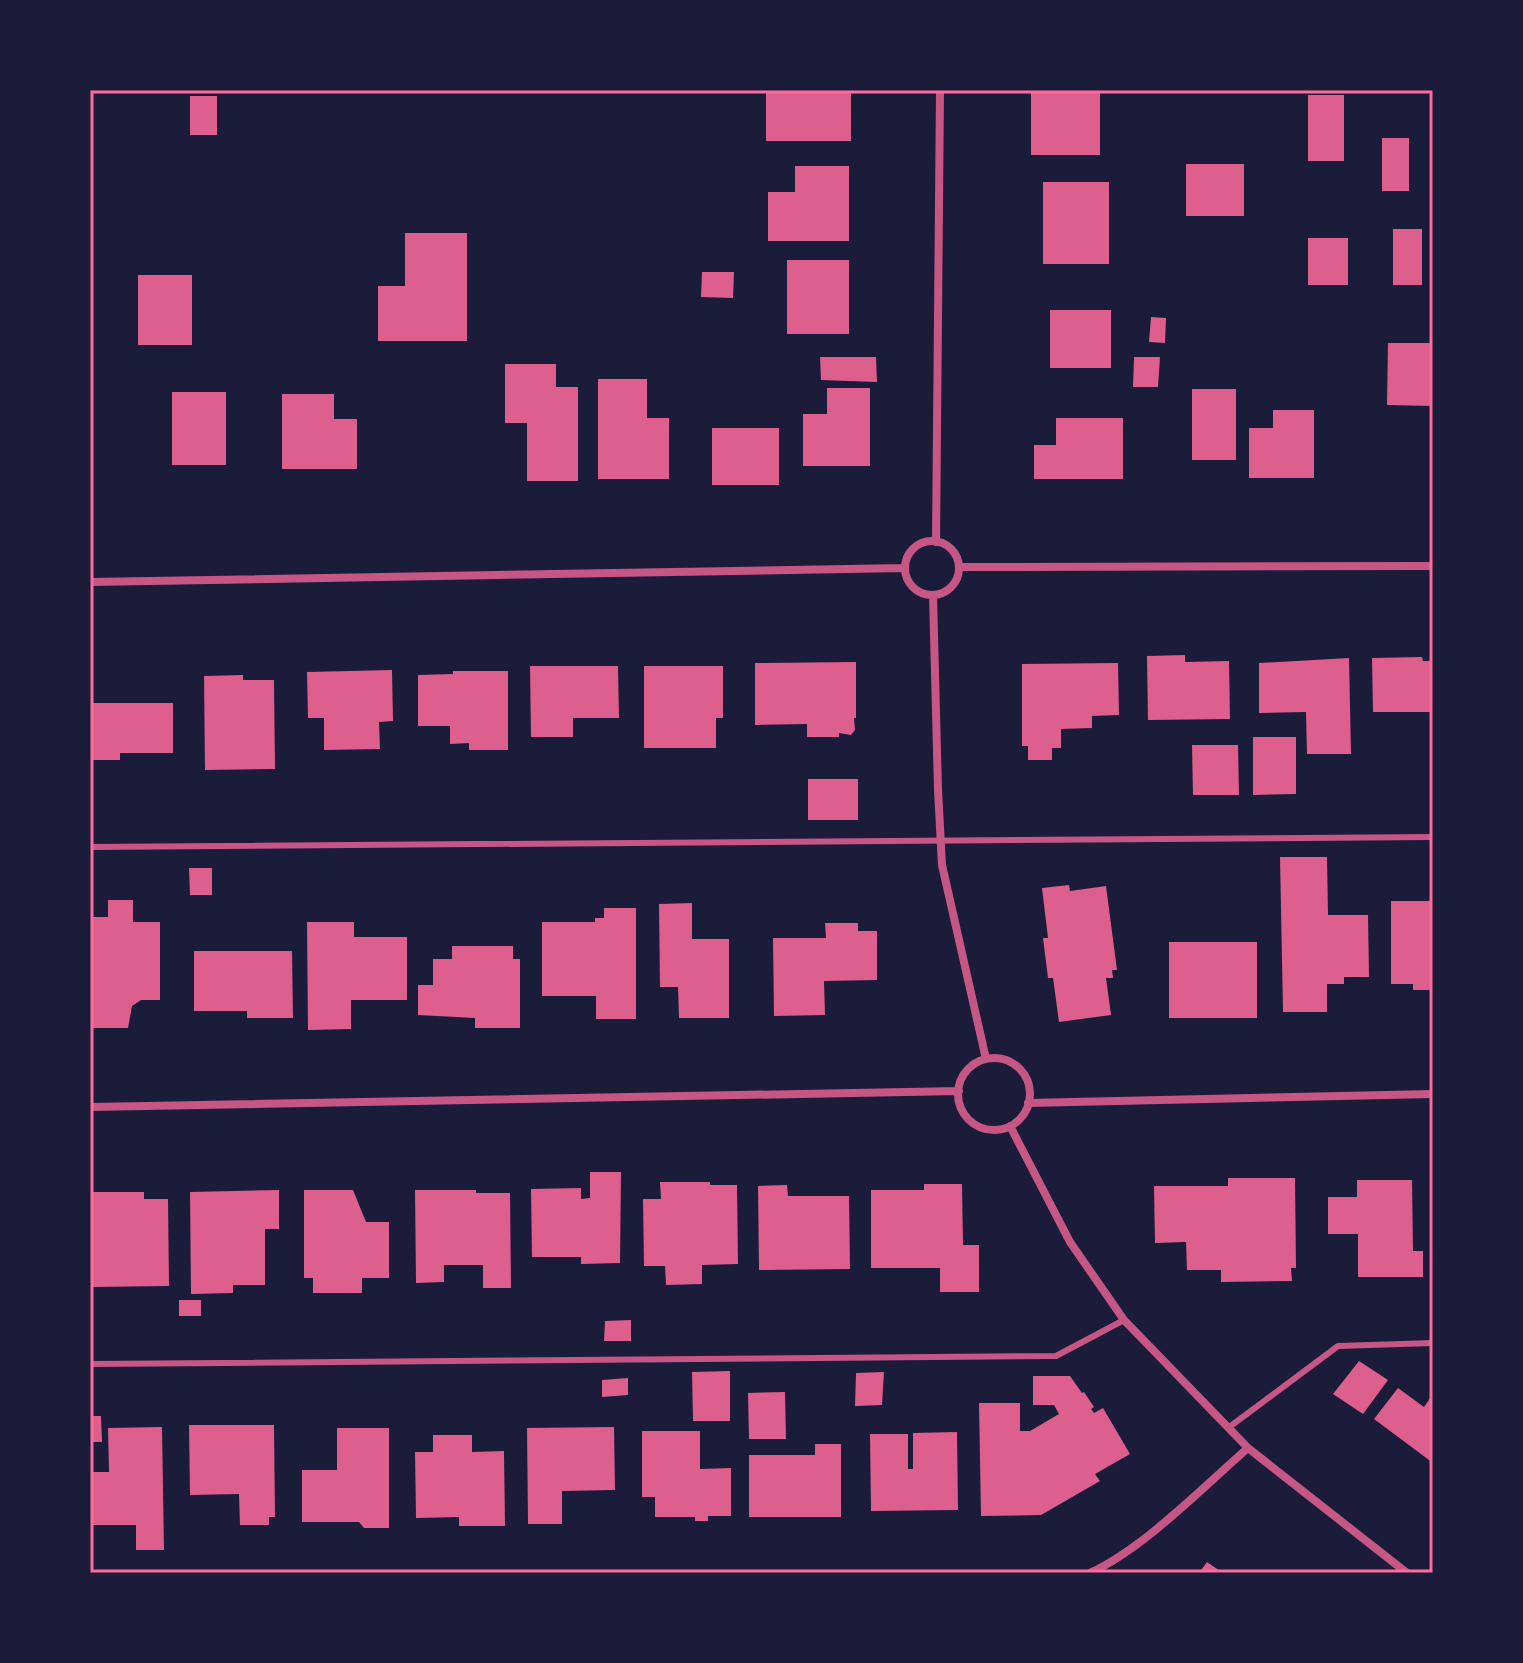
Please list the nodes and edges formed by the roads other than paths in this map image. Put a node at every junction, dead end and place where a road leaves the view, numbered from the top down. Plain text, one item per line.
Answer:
1 (940, 90) edge
2 (936, 542) junction
3 (1433, 566) edge
4 (959, 567) junction
5 (905, 568) junction
6 (90, 582) edge
7 (933, 595) junction
8 (1433, 837) edge
9 (941, 841) junction
10 (90, 847) edge
11 (986, 1059) junction
12 (959, 1091) junction
13 (1433, 1094) edge
14 (1028, 1103) junction
15 (90, 1107) edge
16 (1010, 1126) junction
17 (1124, 1320) junction
18 (1433, 1343) edge
19 (90, 1364) edge
20 (1228, 1428) junction
21 (1248, 1448) junction
22 (1090, 1573) edge
23 (1407, 1573) edge

1 - 2 street
2 - 4 street
2 - 5 street
3 - 4 street
4 - 7 street
5 - 6 street
5 - 7 street
7 - 9 street
8 - 9 lane
9 - 10 lane
9 - 11 street
11 - 12 street
11 - 14 street
12 - 15 street
12 - 16 street
13 - 14 street
14 - 16 street
16 - 17 street
17 - 19 lane
17 - 20 street
18 - 20 lane
20 - 21 street
21 - 22 street
21 - 23 street

